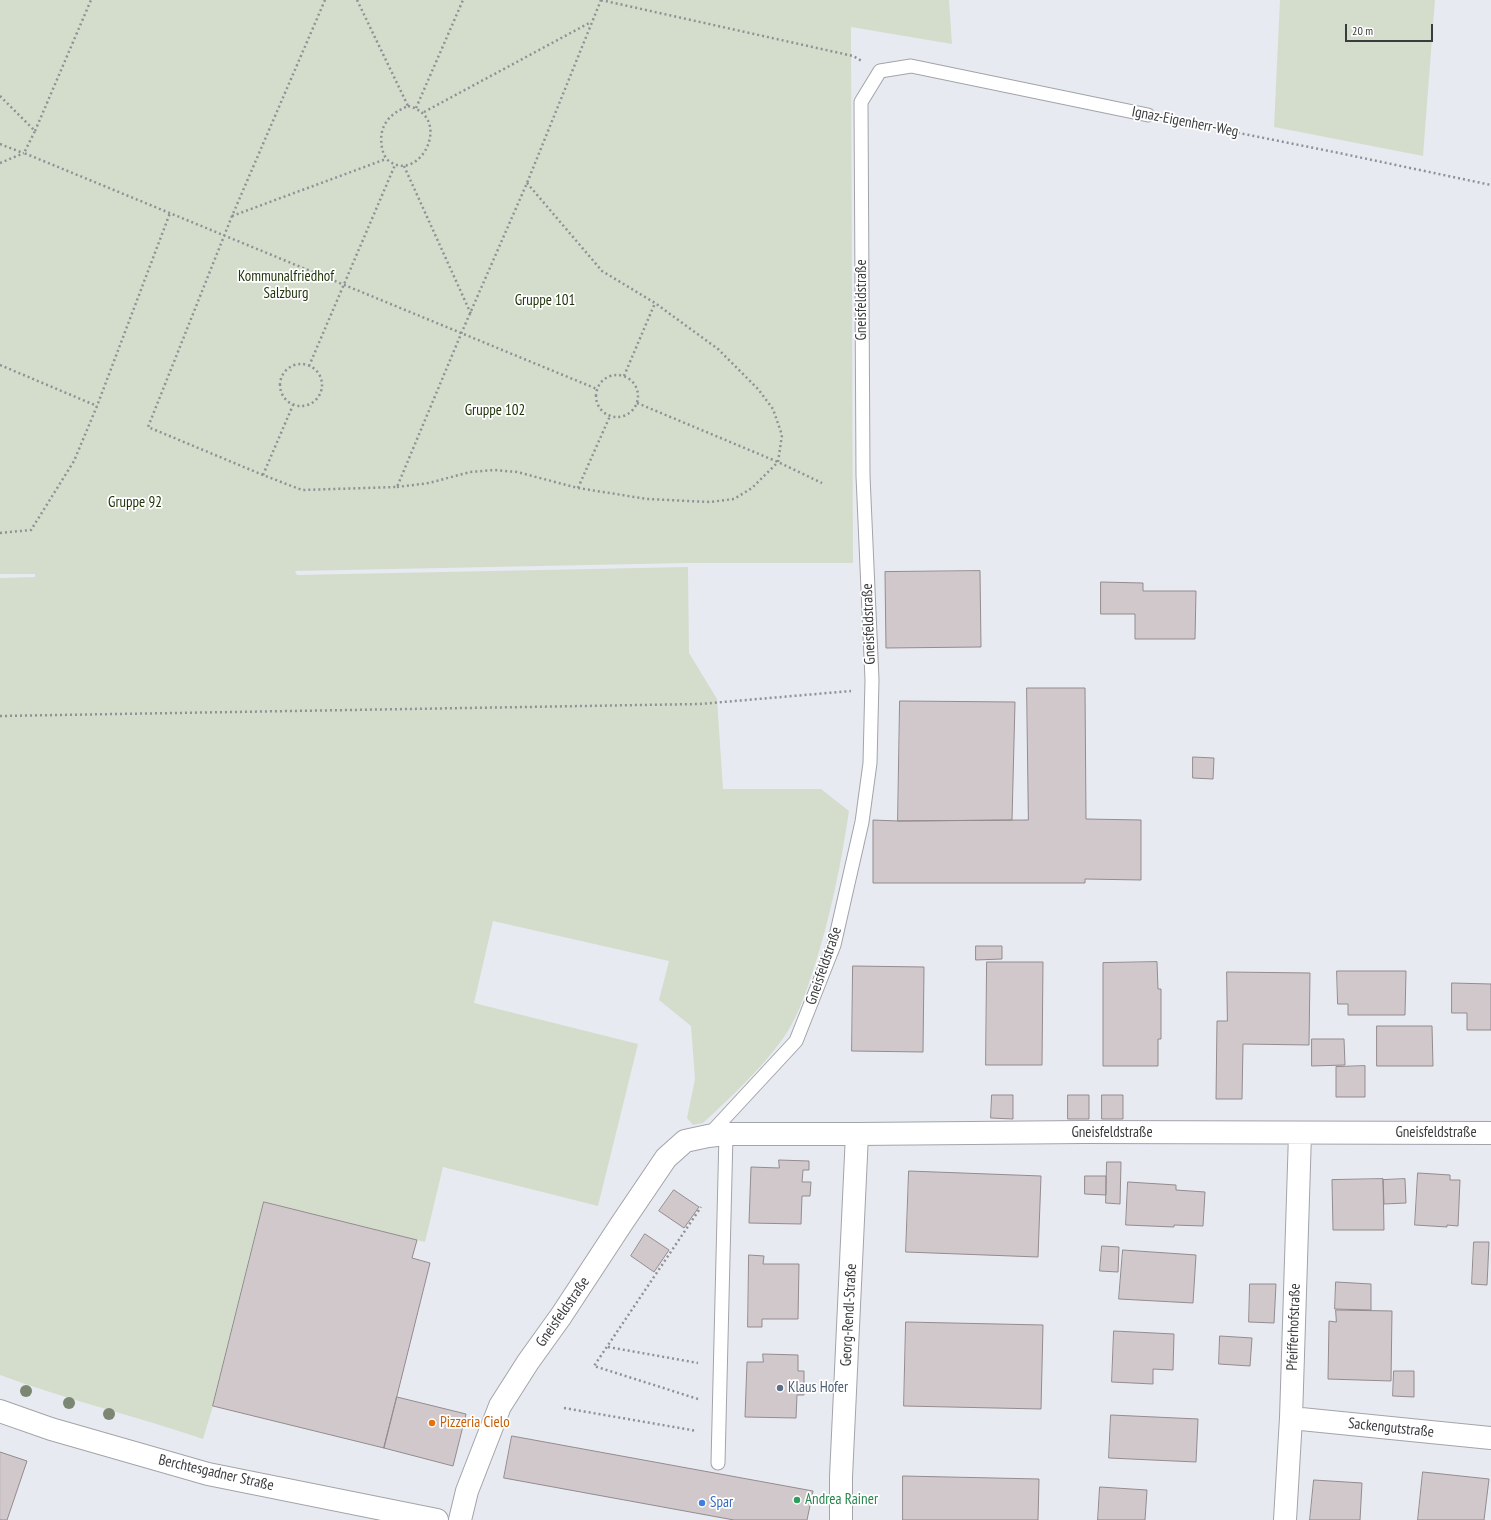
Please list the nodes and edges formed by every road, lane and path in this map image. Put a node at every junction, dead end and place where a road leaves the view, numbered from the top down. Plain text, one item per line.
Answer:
1 (91, 0) edge
2 (325, 0) edge
3 (357, 0) edge
4 (463, 0) edge
5 (601, 0) edge
6 (591, 22) junction
7 (853, 56) dead end
8 (880, 71) joint
9 (0, 96) edge
10 (408, 106) junction
11 (416, 108) junction
12 (424, 112) junction
13 (1148, 115) joint
14 (35, 131) junction
15 (0, 144) edge
16 (24, 153) junction
17 (386, 159) junction
18 (0, 162) edge
19 (395, 165) junction
20 (404, 166) junction
21 (527, 183) junction
22 (1491, 185) edge
23 (170, 213) junction
24 (232, 216) junction
25 (224, 236) junction
26 (343, 285) junction
27 (655, 303) junction
28 (471, 314) junction
29 (461, 334) junction
30 (0, 365) edge
31 (309, 366) junction
32 (624, 376) junction
33 (597, 389) junction
34 (637, 403) junction
35 (293, 405) junction
36 (97, 406) junction
37 (610, 416) junction
38 (778, 462) junction
39 (263, 475) junction
40 (822, 483) dead end
41 (397, 487) junction
42 (578, 488) junction
43 (0, 533) edge
44 (871, 690) junction
45 (0, 716) edge
46 (1491, 1133) edge
47 (857, 1134) junction
48 (1300, 1134) junction
49 (717, 1135) junction
50 (726, 1170) junction
51 (608, 1347) junction
52 (720, 1367) junction
53 (698, 1400) dead end
54 (564, 1408) dead end
55 (0, 1411) edge
56 (1292, 1418) junction
57 (704, 1433) dead end
58 (1491, 1438) edge
59 (718, 1463) dead end
60 (437, 1520) edge
61 (460, 1520) edge
62 (841, 1520) edge
63 (1285, 1520) edge

1 - 14 path
2 - 24 path
3 - 10 path
4 - 11 path
5 - 6 path
5 - 7 path
6 - 12 path
6 - 21 path
8 - 13 lane, Ignaz-Eigenherr-Weg
8 - 44 lane, Gneisfeldstraße
9 - 14 path
10 - 11 path
10 - 17 path
11 - 12 path
12 - 20 path
13 - 22 path, Ignaz-Eigenherr-Weg
14 - 16 path
15 - 16 path
16 - 18 path
16 - 23 path
17 - 19 path
17 - 24 path
19 - 20 path
19 - 26 path
20 - 28 path
21 - 27 path
21 - 28 path
23 - 25 path
23 - 36 path
24 - 25 path
25 - 26 path
25 - 39 path
26 - 29 path
26 - 31 path
27 - 32 path
27 - 38 path
28 - 29 path
29 - 33 path
29 - 41 path
30 - 36 path
31 - 35 path
31 - 35 path
32 - 33 path
32 - 34 path
33 - 37 path
34 - 37 path
34 - 38 path
35 - 39 path
36 - 43 path
37 - 42 path
38 - 40 path
38 - 42 path
39 - 41 path
41 - 42 path
44 - 45 path
44 - 49 lane, Gneisfeldstraße
46 - 48 street, Gneisfeldstraße
47 - 48 street, Gneisfeldstraße
47 - 49 street, Gneisfeldstraße
47 - 62 street, Georg-Rendl-Straße
48 - 56 street, Pfeifferhofstraße
49 - 50 lane
49 - 61 street, Gneisfeldstraße
50 - 51 path
50 - 52 lane
51 - 52 path
51 - 53 path
52 - 59 lane
54 - 57 path
55 - 60 street, Berchtesgadner Straße
56 - 58 street, Sackengutstraße
56 - 63 street, Pfeifferhofstraße

